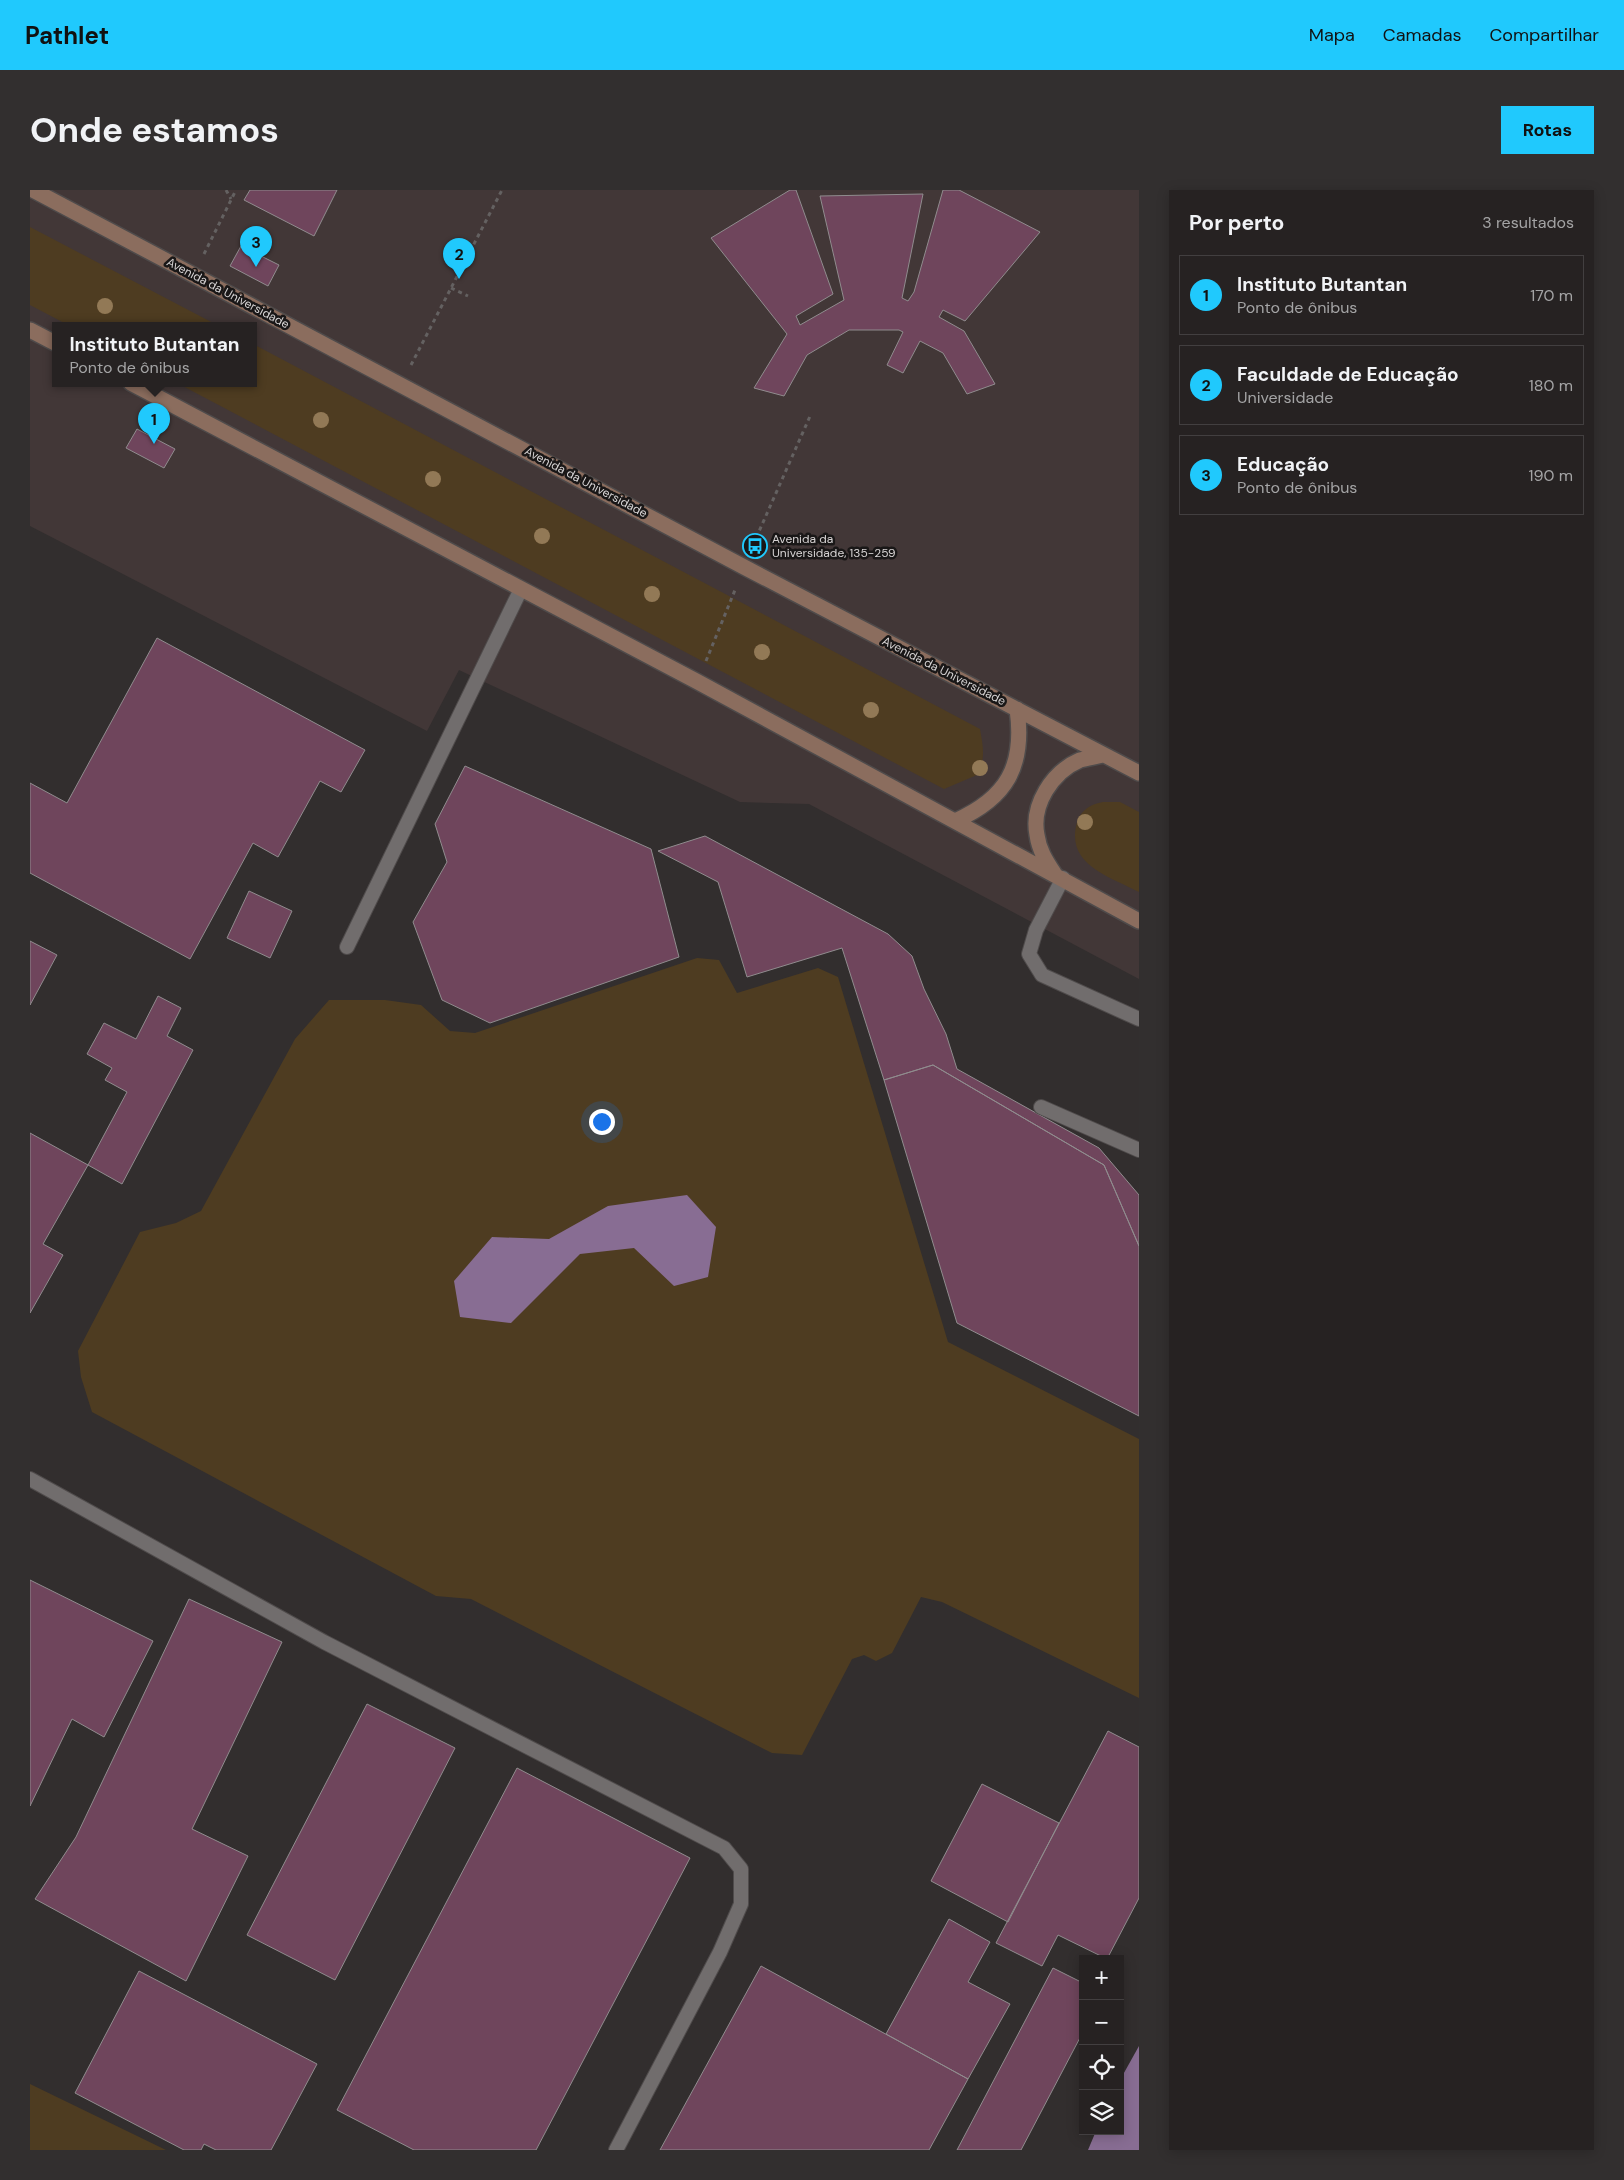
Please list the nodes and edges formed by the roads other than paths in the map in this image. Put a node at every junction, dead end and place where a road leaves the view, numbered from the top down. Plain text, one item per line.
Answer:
1 (33, 190) edge
2 (30, 330) edge
3 (52, 341) edge
4 (139, 387) edge
5 (522, 589) junction
6 (1017, 709) junction
7 (1102, 755) junction
8 (1139, 773) edge
9 (955, 821) junction
10 (1059, 877) junction
11 (1139, 921) edge
12 (347, 947) dead end
13 (1139, 1019) edge
14 (1040, 1107) dead end
15 (1139, 1150) edge
16 (30, 1479) edge
17 (616, 2150) edge

1 - 6 main road, Avenida da Universidade
2 - 3 main road
4 - 5 main road
5 - 9 main road
5 - 12 lane
6 - 7 main road, Avenida da Universidade
6 - 9 main road
7 - 8 main road, Avenida da Universidade
7 - 10 main road
9 - 10 main road
10 - 11 main road
10 - 13 lane
14 - 15 lane
16 - 17 lane

